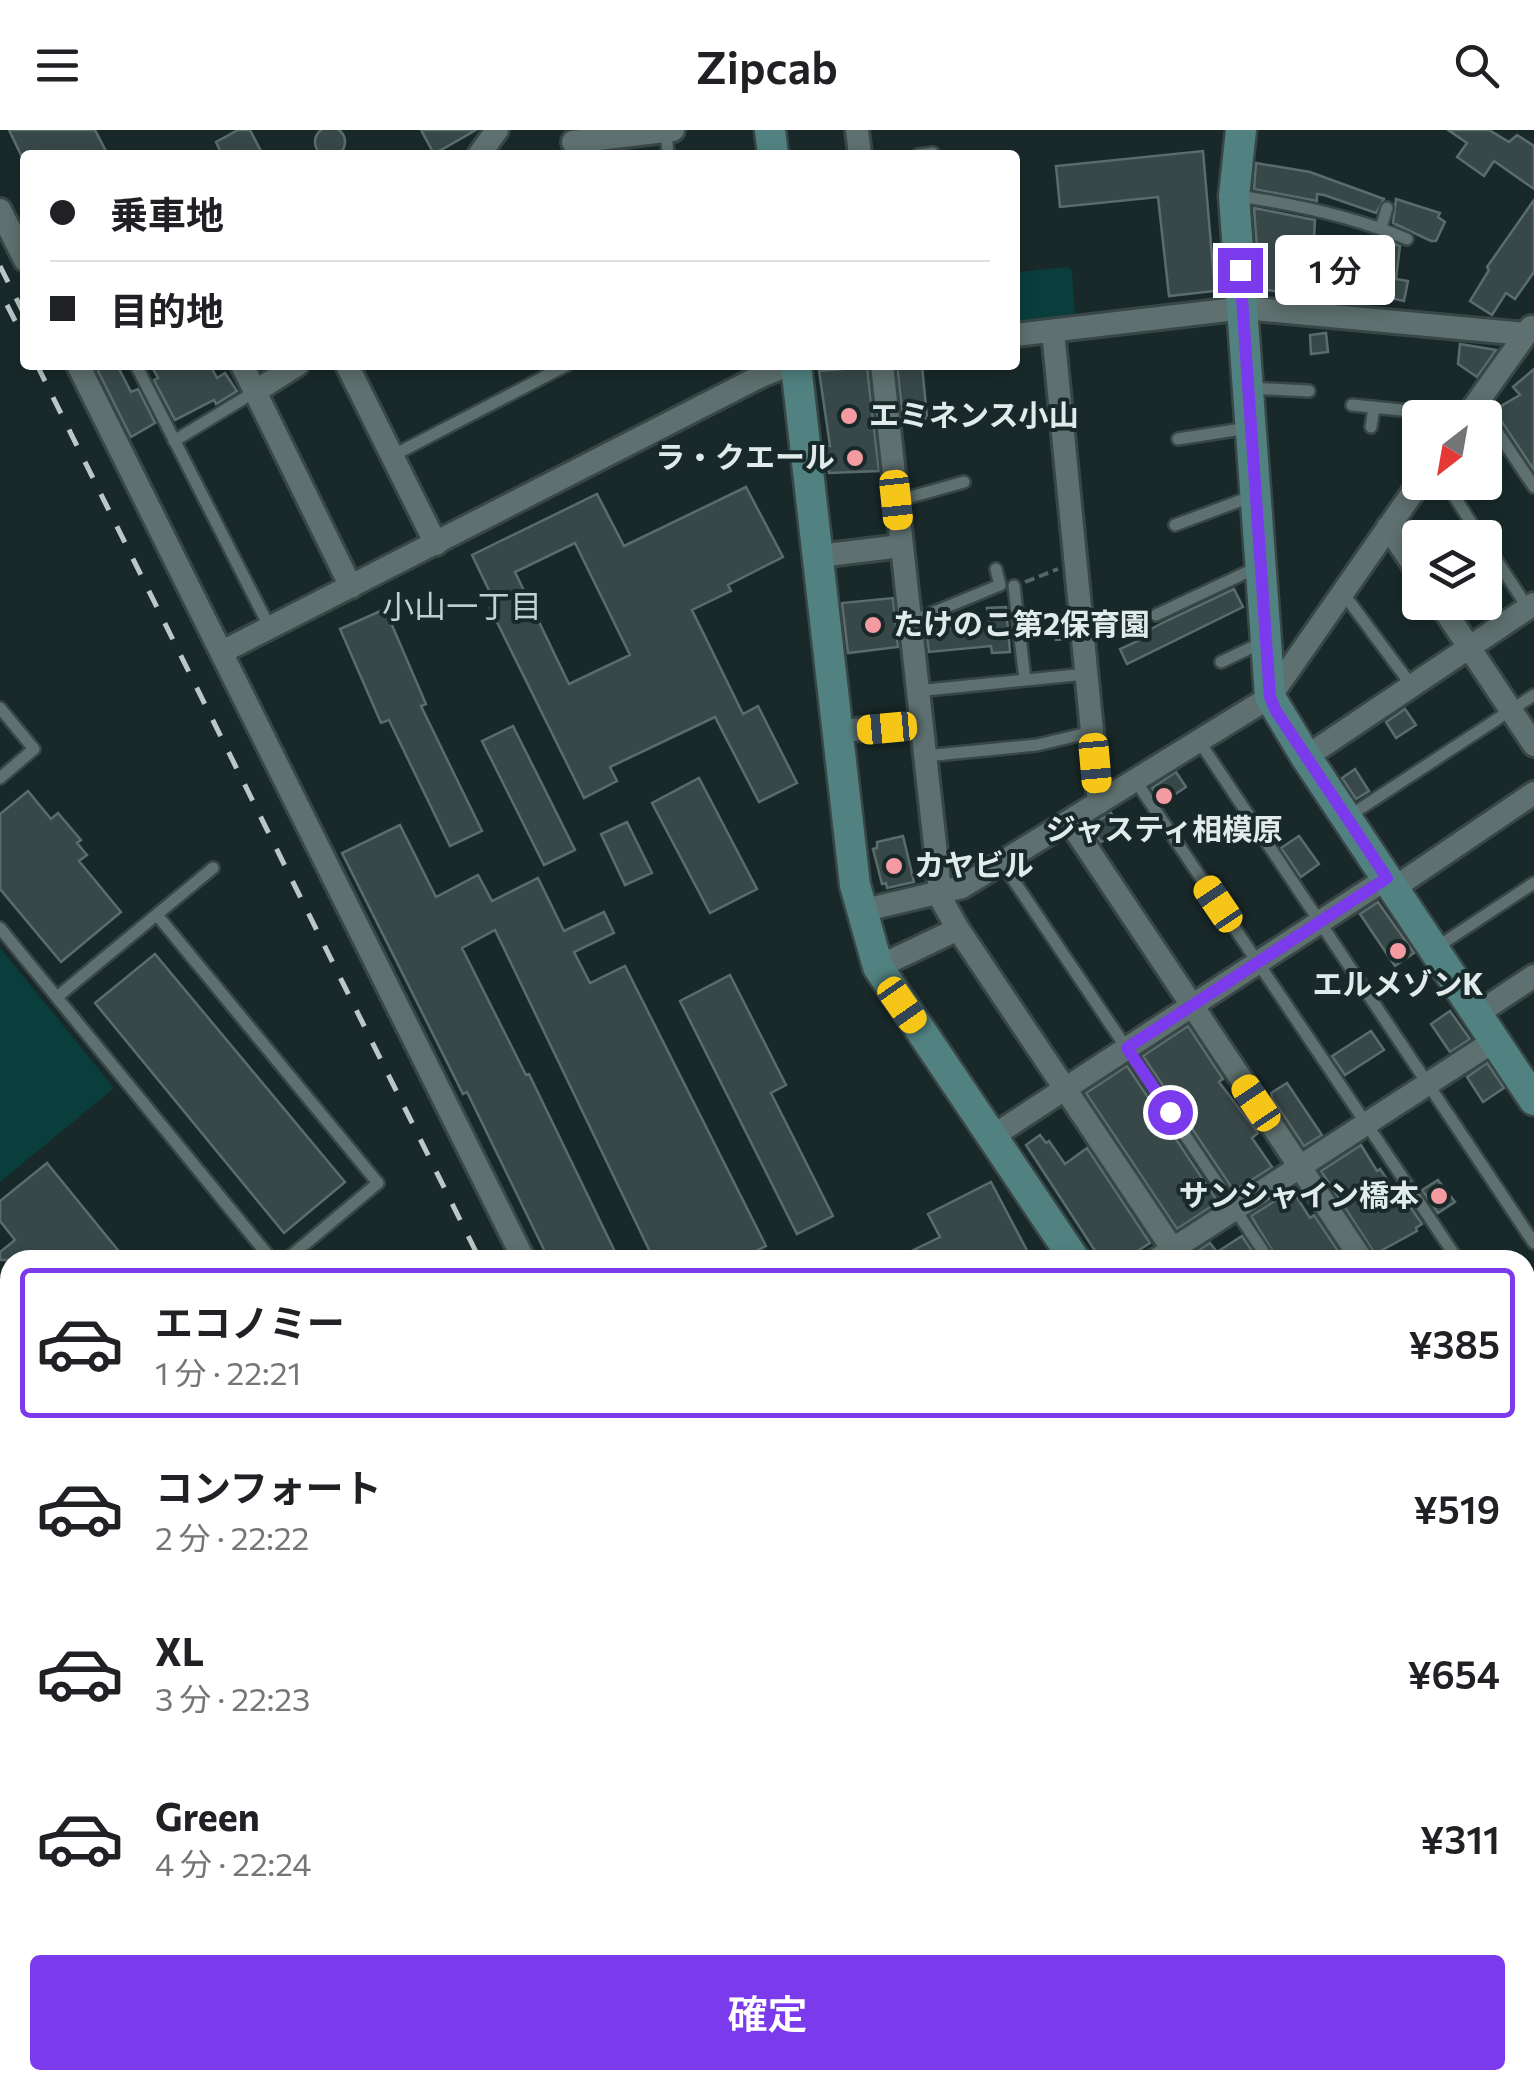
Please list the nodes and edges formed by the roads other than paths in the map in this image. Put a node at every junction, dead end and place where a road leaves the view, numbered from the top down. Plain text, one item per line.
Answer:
1 (668, 130) edge
2 (1242, 130) edge
3 (573, 142) edge
4 (1234, 196) junction
5 (1388, 208) dead end
6 (0, 210) edge
7 (1381, 228) junction
8 (1407, 239) dead end
9 (20, 250) edge
10 (1244, 308) junction
11 (1053, 330) junction
12 (1020, 334) edge
13 (1531, 335) edge
14 (81, 370) edge
15 (138, 370) edge
16 (245, 370) edge
17 (290, 370) edge
18 (356, 370) edge
19 (557, 370) edge
20 (776, 370) edge
21 (797, 370) edge
22 (883, 370) edge
23 (1250, 388) junction
24 (1309, 390) dead end
25 (256, 391) junction
26 (1480, 400) edge
27 (1352, 405) dead end
28 (1374, 407) junction
29 (1402, 410) edge
30 (1252, 427) junction
31 (1371, 427) dead end
32 (1178, 438) dead end
33 (174, 441) junction
34 (1502, 447) edge
35 (392, 456) junction
36 (964, 482) dead end
37 (1534, 486) edge
38 (1257, 495) junction
39 (896, 500) junction
40 (1407, 500) edge
41 (1175, 525) dead end
42 (1388, 527) junction
43 (436, 544) junction
44 (901, 546) junction
45 (1402, 548) edge
46 (818, 556) junction
47 (1262, 565) junction
48 (1502, 566) edge
49 (996, 569) dead end
50 (1014, 586) dead end
51 (351, 587) junction
52 (1342, 594) junction
53 (1531, 606) edge
54 (1156, 615) dead end
55 (1451, 620) edge
56 (910, 622) junction
57 (270, 628) junction
58 (1266, 640) junction
59 (1469, 648) junction
60 (222, 652) junction
61 (1221, 662) dead end
62 (1086, 674) junction
63 (1026, 680) junction
64 (1412, 686) junction
65 (917, 691) junction
66 (1534, 695) edge
67 (1270, 697) junction
68 (0, 708) edge
69 (1511, 711) junction
70 (921, 725) junction
71 (838, 731) junction
72 (1092, 732) junction
73 (1199, 741) junction
74 (1534, 745) edge
75 (926, 756) junction
76 (1306, 757) junction
77 (0, 778) edge
78 (1135, 780) junction
79 (1534, 794) edge
80 (1099, 803) junction
81 (1347, 818) junction
82 (1069, 821) junction
83 (1002, 863) junction
84 (213, 868) dead end
85 (1391, 883) junction
86 (1534, 883) edge
87 (939, 892) junction
88 (861, 910) junction
89 (156, 915) junction
90 (1320, 922) junction
91 (0, 928) edge
92 (958, 928) junction
93 (1434, 950) junction
94 (1258, 962) junction
95 (878, 968) junction
96 (1534, 977) edge
97 (58, 997) junction
98 (1191, 1006) junction
99 (1478, 1014) junction
100 (1494, 1041) junction
101 (1127, 1048) junction
102 (1428, 1084) junction
103 (1066, 1089) junction
104 (1534, 1100) edge
105 (1366, 1124) junction
106 (993, 1136) junction
107 (1300, 1167) junction
108 (1235, 1209) junction
109 (1534, 1243) edge
110 (264, 1250) edge
111 (298, 1250) edge
112 (519, 1250) edge
113 (1068, 1250) edge
114 (1166, 1250) edge
115 (1178, 1250) edge
116 (1263, 1250) edge
117 (1355, 1250) edge
118 (1451, 1250) edge

1 - 3 street
2 - 4 street
4 - 7 lane
4 - 10 street
5 - 7 lane
6 - 9 street
7 - 8 lane
10 - 11 street
10 - 13 street
10 - 23 street
11 - 12 street
11 - 62 street
13 - 26 street
14 - 60 street
15 - 33 lane
16 - 25 street
17 - 25 street
18 - 35 street
19 - 35 lane
20 - 43 street
21 - 46 street
22 - 39 street
23 - 24 lane
23 - 30 street
25 - 33 lane
25 - 51 street
27 - 28 lane
28 - 29 lane
28 - 31 lane
30 - 32 lane
30 - 38 street
33 - 57 lane
34 - 37 lane
35 - 43 street
36 - 39 lane
38 - 41 lane
38 - 47 street
39 - 44 street
40 - 42 street
42 - 45 street
42 - 52 street
43 - 51 street
44 - 46 street
44 - 56 street
46 - 71 street
47 - 54 lane
47 - 58 street
48 - 53 lane
49 - 56 lane
50 - 63 lane
51 - 57 street
52 - 64 lane
52 - 67 street
53 - 59 street
55 - 59 street
56 - 65 street
57 - 60 street
58 - 61 lane
58 - 67 street
59 - 64 street
59 - 69 street
60 - 112 street
62 - 63 lane
62 - 72 street
63 - 65 lane
64 - 76 street
65 - 70 street
66 - 69 lane
67 - 73 street
67 - 76 street
68 - 77 lane
69 - 74 street
69 - 81 lane
70 - 71 street
70 - 75 street
71 - 88 street
72 - 75 lane
72 - 80 street
73 - 78 street
73 - 90 lane
75 - 87 street
76 - 81 street
78 - 80 street
78 - 94 lane
79 - 85 street
80 - 82 street
81 - 85 street
82 - 83 street
82 - 98 street
83 - 87 street
83 - 101 lane
84 - 89 lane
85 - 90 street
85 - 93 street
86 - 93 lane
87 - 88 street
87 - 92 street
88 - 95 street
89 - 97 lane
89 - 111 lane
90 - 94 street
90 - 102 lane
91 - 97 lane
92 - 95 street
92 - 103 street
93 - 99 street
94 - 98 street
94 - 105 lane
95 - 106 street
96 - 99 street
97 - 110 lane
98 - 101 street
98 - 107 street
99 - 100 street
100 - 102 street
100 - 104 street
101 - 103 street
101 - 108 lane
102 - 105 street
102 - 109 lane
103 - 106 street
103 - 114 street
105 - 107 street
105 - 118 lane
106 - 113 street
107 - 108 street
107 - 117 street
108 - 115 street
108 - 116 lane

